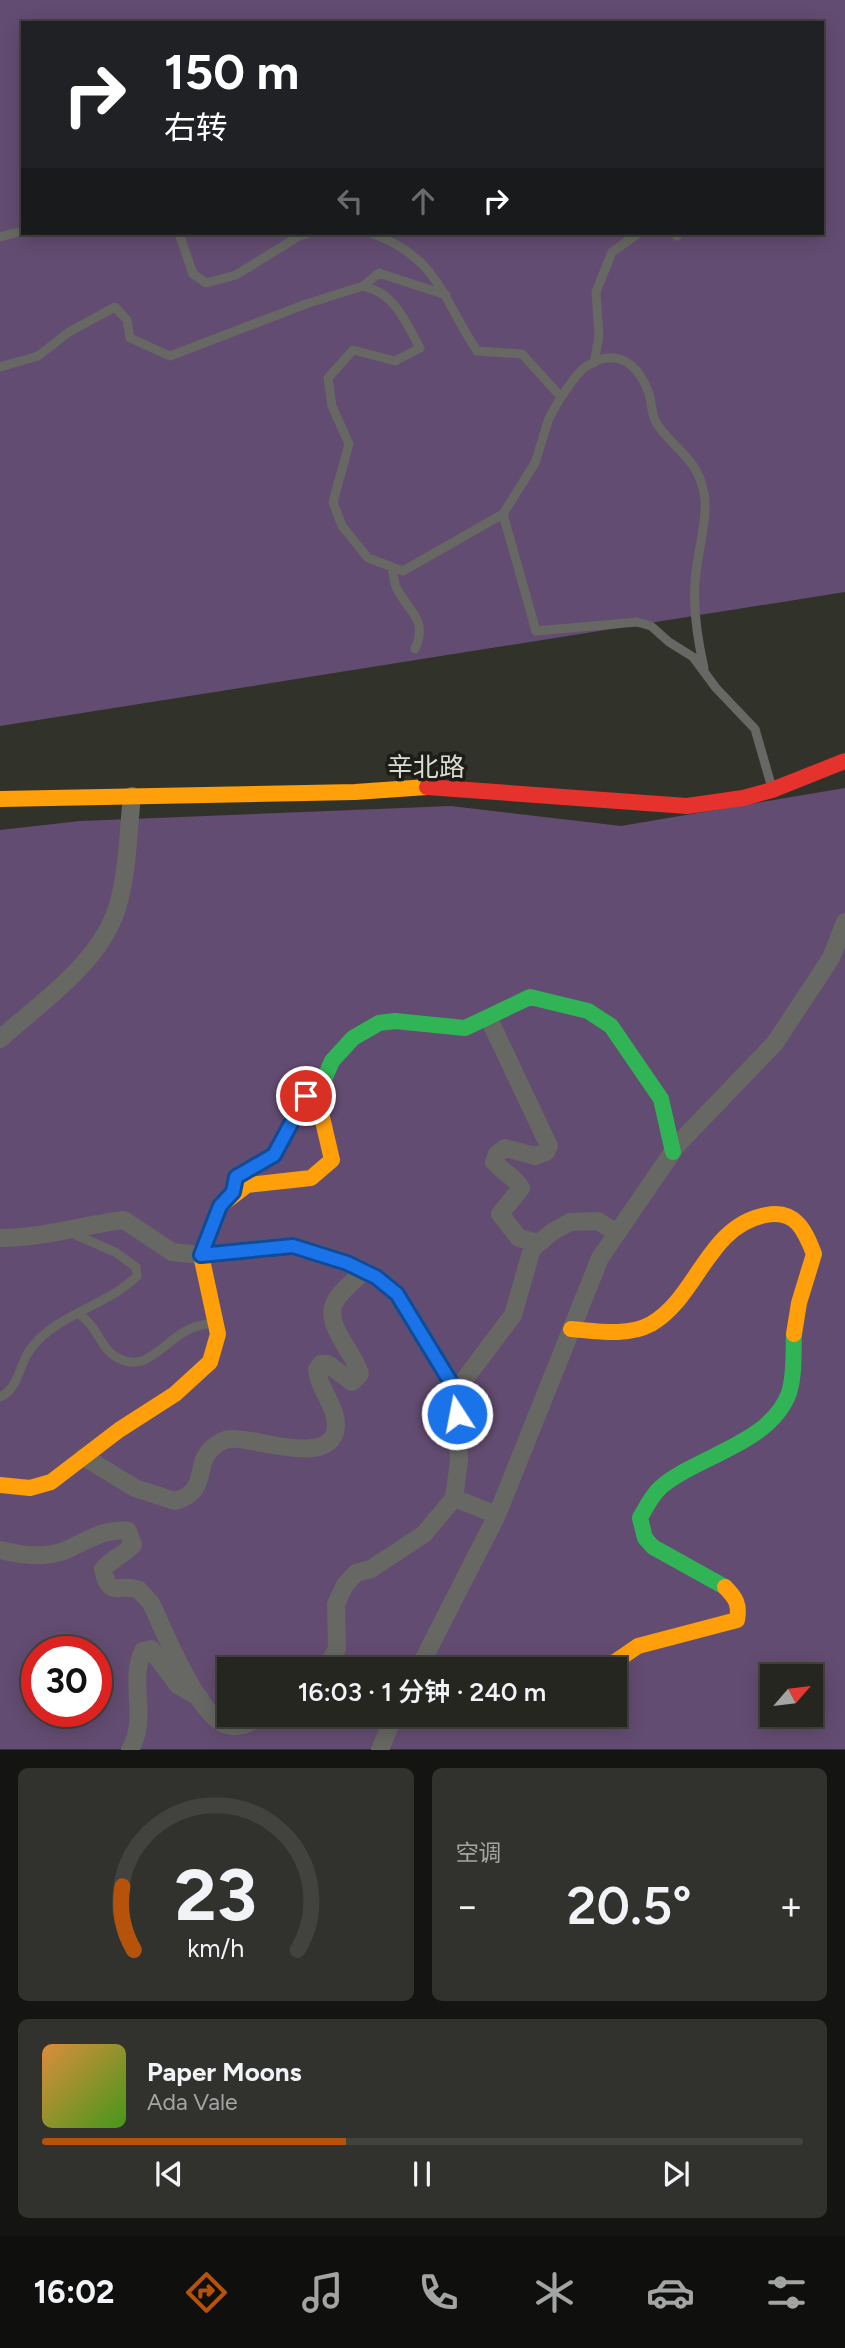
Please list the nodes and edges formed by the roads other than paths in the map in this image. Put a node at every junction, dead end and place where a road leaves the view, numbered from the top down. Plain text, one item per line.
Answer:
1 (21, 232) edge
2 (180, 235) edge
3 (303, 235) edge
4 (376, 235) edge
5 (636, 235) edge
6 (0, 237) edge
7 (363, 286) junction
8 (446, 295) junction
9 (594, 363) junction
10 (0, 367) edge
11 (561, 397) junction
12 (503, 514) junction
13 (391, 567) junction
14 (415, 649) dead end
15 (706, 674) junction
16 (845, 761) edge
17 (772, 790) junction
18 (132, 796) junction
19 (0, 799) edge
20 (845, 922) edge
21 (489, 1019) junction
22 (0, 1039) edge
23 (328, 1070) junction
24 (673, 1152) junction
25 (233, 1192) junction
26 (67, 1232) junction
27 (617, 1233) junction
28 (0, 1238) edge
29 (539, 1243) junction
30 (201, 1255) junction
31 (364, 1271) junction
32 (79, 1314) junction
33 (215, 1323) junction
34 (571, 1329) junction
35 (456, 1391) junction
36 (0, 1397) edge
37 (84, 1457) junction
38 (0, 1485) edge
39 (453, 1498) junction
40 (497, 1516) junction
41 (0, 1550) edge
42 (332, 1657) edge
43 (425, 1657) edge
44 (622, 1657) edge
45 (200, 1698) junction
46 (217, 1718) edge
47 (389, 1727) edge
48 (130, 1749) edge
49 (380, 1749) edge

1 - 6 lane
2 - 3 lane
4 - 8 lane
5 - 9 lane
7 - 8 lane
7 - 10 lane
7 - 13 lane
8 - 11 lane
9 - 11 lane
9 - 15 lane
11 - 12 lane
12 - 13 lane
12 - 15 lane
13 - 14 lane
15 - 17 lane
16 - 17 street, 辛北路
17 - 18 street, 辛北路
18 - 19 street, 辛北路
18 - 22 street
20 - 24 street
21 - 23 street
21 - 24 street
21 - 29 street
23 - 25 lane
23 - 25 street
24 - 27 street
25 - 30 street
26 - 28 street
26 - 30 street
26 - 32 lane
27 - 29 street
27 - 34 street
29 - 35 street
30 - 31 street
30 - 33 street
31 - 35 street
31 - 37 street
32 - 33 lane
32 - 36 lane
33 - 37 street
34 - 40 street
34 - 44 street
35 - 39 street
37 - 38 street
39 - 40 street
39 - 42 street
40 - 43 street
41 - 45 street
45 - 46 street
45 - 48 street
47 - 49 street

